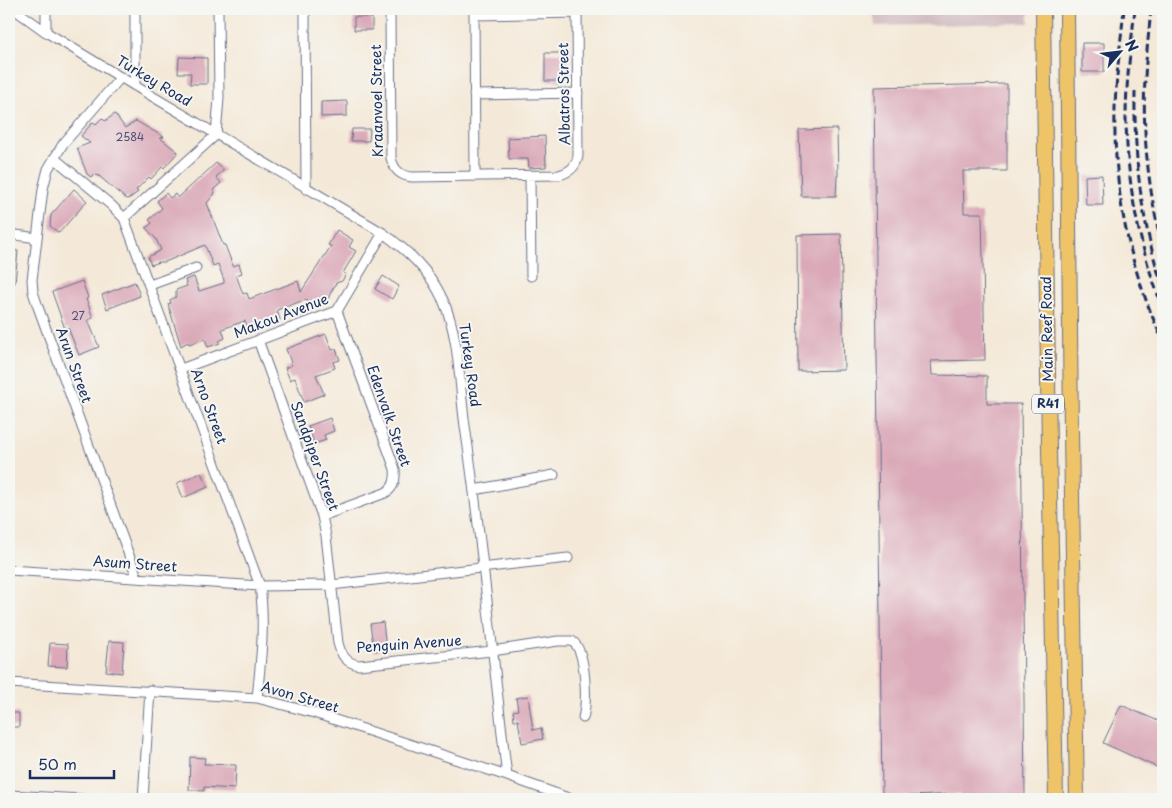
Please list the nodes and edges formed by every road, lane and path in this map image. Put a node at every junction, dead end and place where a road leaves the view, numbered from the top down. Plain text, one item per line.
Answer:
1 (14, 9) edge
2 (46, 9) edge
3 (135, 9) edge
4 (218, 9) edge
5 (305, 9) edge
6 (390, 9) edge
7 (1043, 9) edge
8 (1067, 9) edge
9 (577, 11) edge
10 (474, 12) edge
11 (46, 32) junction
12 (121, 77) junction
13 (135, 86) junction
14 (578, 93) junction
15 (474, 95) junction
16 (216, 134) junction
17 (54, 158) junction
18 (530, 175) junction
19 (475, 176) junction
20 (306, 189) junction
21 (124, 218) junction
22 (383, 233) junction
23 (9, 234) edge
24 (37, 238) junction
25 (196, 268) dead end
26 (531, 276) dead end
27 (150, 285) junction
28 (337, 311) junction
29 (258, 340) junction
30 (181, 369) junction
31 (554, 475) dead end
32 (474, 490) junction
33 (322, 516) junction
34 (1050, 527) junction
35 (1073, 528) junction
36 (568, 558) dead end
37 (482, 568) junction
38 (9, 570) edge
39 (137, 577) junction
40 (331, 585) junction
41 (260, 586) junction
42 (492, 650) junction
43 (9, 683) edge
44 (150, 690) junction
45 (258, 698) junction
46 (583, 718) dead end
47 (507, 776) junction
48 (9, 795) edge
49 (26, 798) edge
50 (80, 799) edge
51 (143, 799) edge
52 (571, 799) edge
53 (1056, 799) edge
54 (1077, 799) edge

1 - 11 street, Turkey Road
2 - 11 street
3 - 13 street
4 - 16 street
5 - 20 street
6 - 19 street, Kraanvoel Street
7 - 34 main road, Main Reef Road / R41
8 - 35 main road, Main Reef Road / R41
9 - 10 street
9 - 14 street, Albatros Street
10 - 15 street
11 - 12 street, Turkey Road
12 - 13 street, Turkey Road
12 - 17 street, Arun Street
13 - 16 street, Turkey Road
14 - 15 street
14 - 18 street, Albatros Street
15 - 19 street
16 - 20 street, Turkey Road
16 - 21 street
17 - 21 street, Arno Street
17 - 24 street, Arun Street
18 - 19 street, Albatros Street
18 - 26 street
20 - 22 street, Turkey Road
21 - 27 street, Arno Street
22 - 28 street, Makou Avenue
22 - 32 street, Turkey Road
23 - 24 street
24 - 39 street, Arun Street
25 - 27 street
27 - 30 street, Arno Street
28 - 29 street, Makou Avenue
28 - 33 street, Edenvalk Street
29 - 30 street, Makou Avenue
29 - 33 street, Sandpiper Street
30 - 41 street, Arno Street
31 - 32 street
32 - 37 street, Turkey Road
33 - 40 street, Sandpiper Street
34 - 35 main road
34 - 53 main road, Main Reef Road / R41
35 - 54 main road, Main Reef Road / R41
36 - 37 street, Asum Street
37 - 40 street, Asum Street
37 - 42 street, Turkey Road
38 - 39 street, Asum Street
39 - 41 street, Asum Street
40 - 41 street, Asum Street
40 - 42 street, Penguin Avenue
41 - 45 street, Arno Street
42 - 46 street, Penguin Avenue
42 - 47 street, Turkey Road
43 - 44 street, Avon Street
44 - 45 street, Avon Street
44 - 51 street
45 - 47 street, Avon Street
47 - 52 street, Avon Street
48 - 49 street
49 - 50 street

